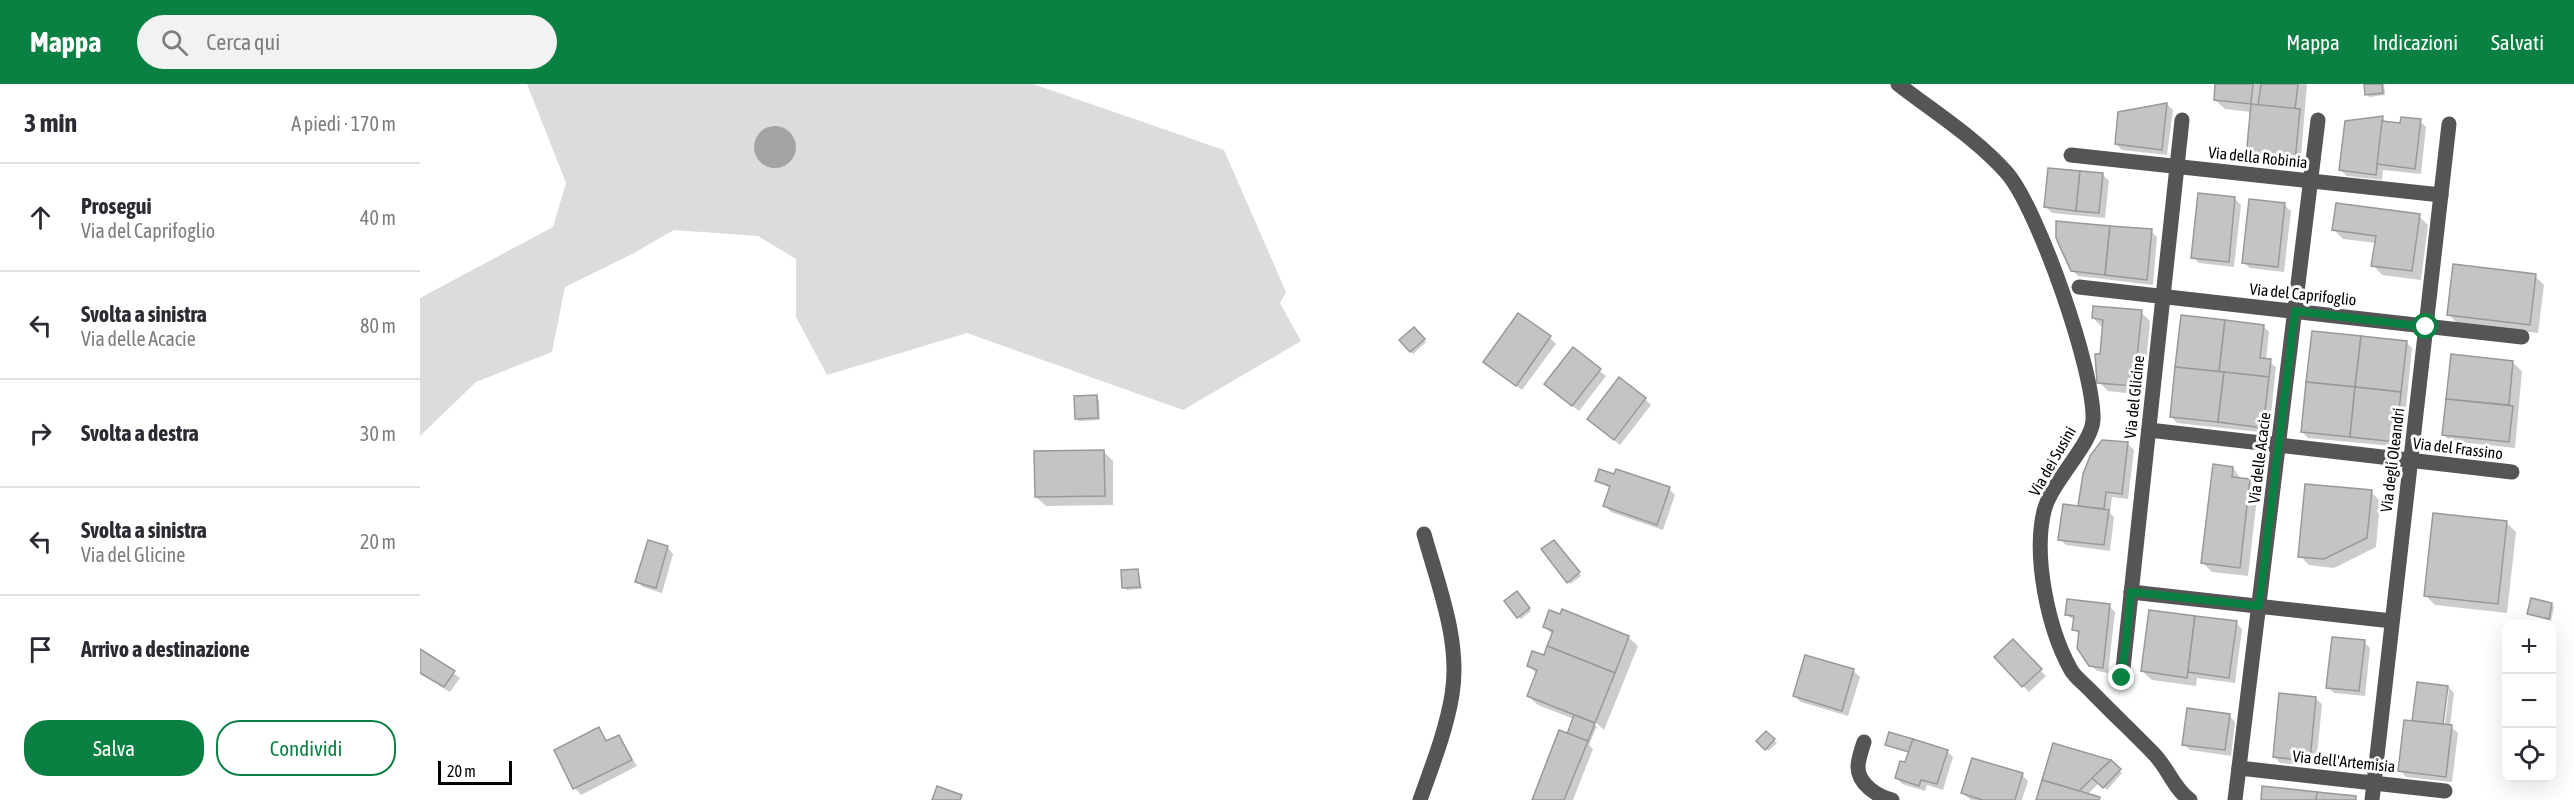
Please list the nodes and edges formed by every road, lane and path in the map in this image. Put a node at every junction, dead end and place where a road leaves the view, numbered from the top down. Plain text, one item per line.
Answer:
1 (1898, 84) edge
2 (2182, 120) dead end
3 (2318, 120) dead end
4 (2449, 124) dead end
5 (2071, 155) dead end
6 (2176, 167) junction
7 (2311, 181) junction
8 (2441, 195) junction
9 (2079, 287) dead end
10 (2163, 297) junction
11 (2295, 311) junction
12 (2426, 327) junction
13 (2522, 337) dead end
14 (2149, 430) junction
15 (2279, 445) junction
16 (2410, 460) junction
17 (2512, 472) dead end
18 (1424, 534) dead end
19 (2131, 592) junction
20 (2259, 606) junction
21 (2392, 621) junction
22 (2122, 678) dead end
23 (1864, 742) dead end
24 (2239, 768) junction
25 (2374, 783) junction
26 (2445, 791) dead end
27 (1420, 800) edge
28 (1892, 800) edge
29 (2190, 800) edge
30 (2235, 800) edge
31 (2372, 800) edge

1 - 29 street, Via dei Susini
2 - 6 street, Via del Glicine
3 - 7 street, Via delle Acacie
4 - 8 street, Via degli Oleandri
5 - 6 street, Via della Robinia
6 - 7 street, Via della Robinia
6 - 10 street, Via del Glicine
7 - 8 street, Via della Robinia
7 - 11 street, Via delle Acacie
8 - 12 street, Via degli Oleandri
9 - 10 street, Via del Caprifoglio
10 - 11 street, Via del Caprifoglio
10 - 14 street, Via del Glicine
11 - 12 street, Via del Caprifoglio
11 - 15 street, Via delle Acacie
12 - 13 street, Via del Caprifoglio
12 - 16 street, Via degli Oleandri
14 - 15 street, Via del Frassino
14 - 19 street, Via del Glicine
15 - 16 street, Via del Frassino
15 - 20 street, Via delle Acacie
16 - 17 street, Via del Frassino
16 - 21 street, Via degli Oleandri
18 - 27 street
19 - 20 street
19 - 22 street, Via del Glicine
20 - 21 street
20 - 24 street, Via delle Acacie
21 - 25 street, Via degli Oleandri
23 - 28 street
24 - 25 street, Via dell'Artemisia
24 - 30 street, Via delle Acacie
25 - 26 street, Via dell'Artemisia
25 - 31 street, Via degli Oleandri

